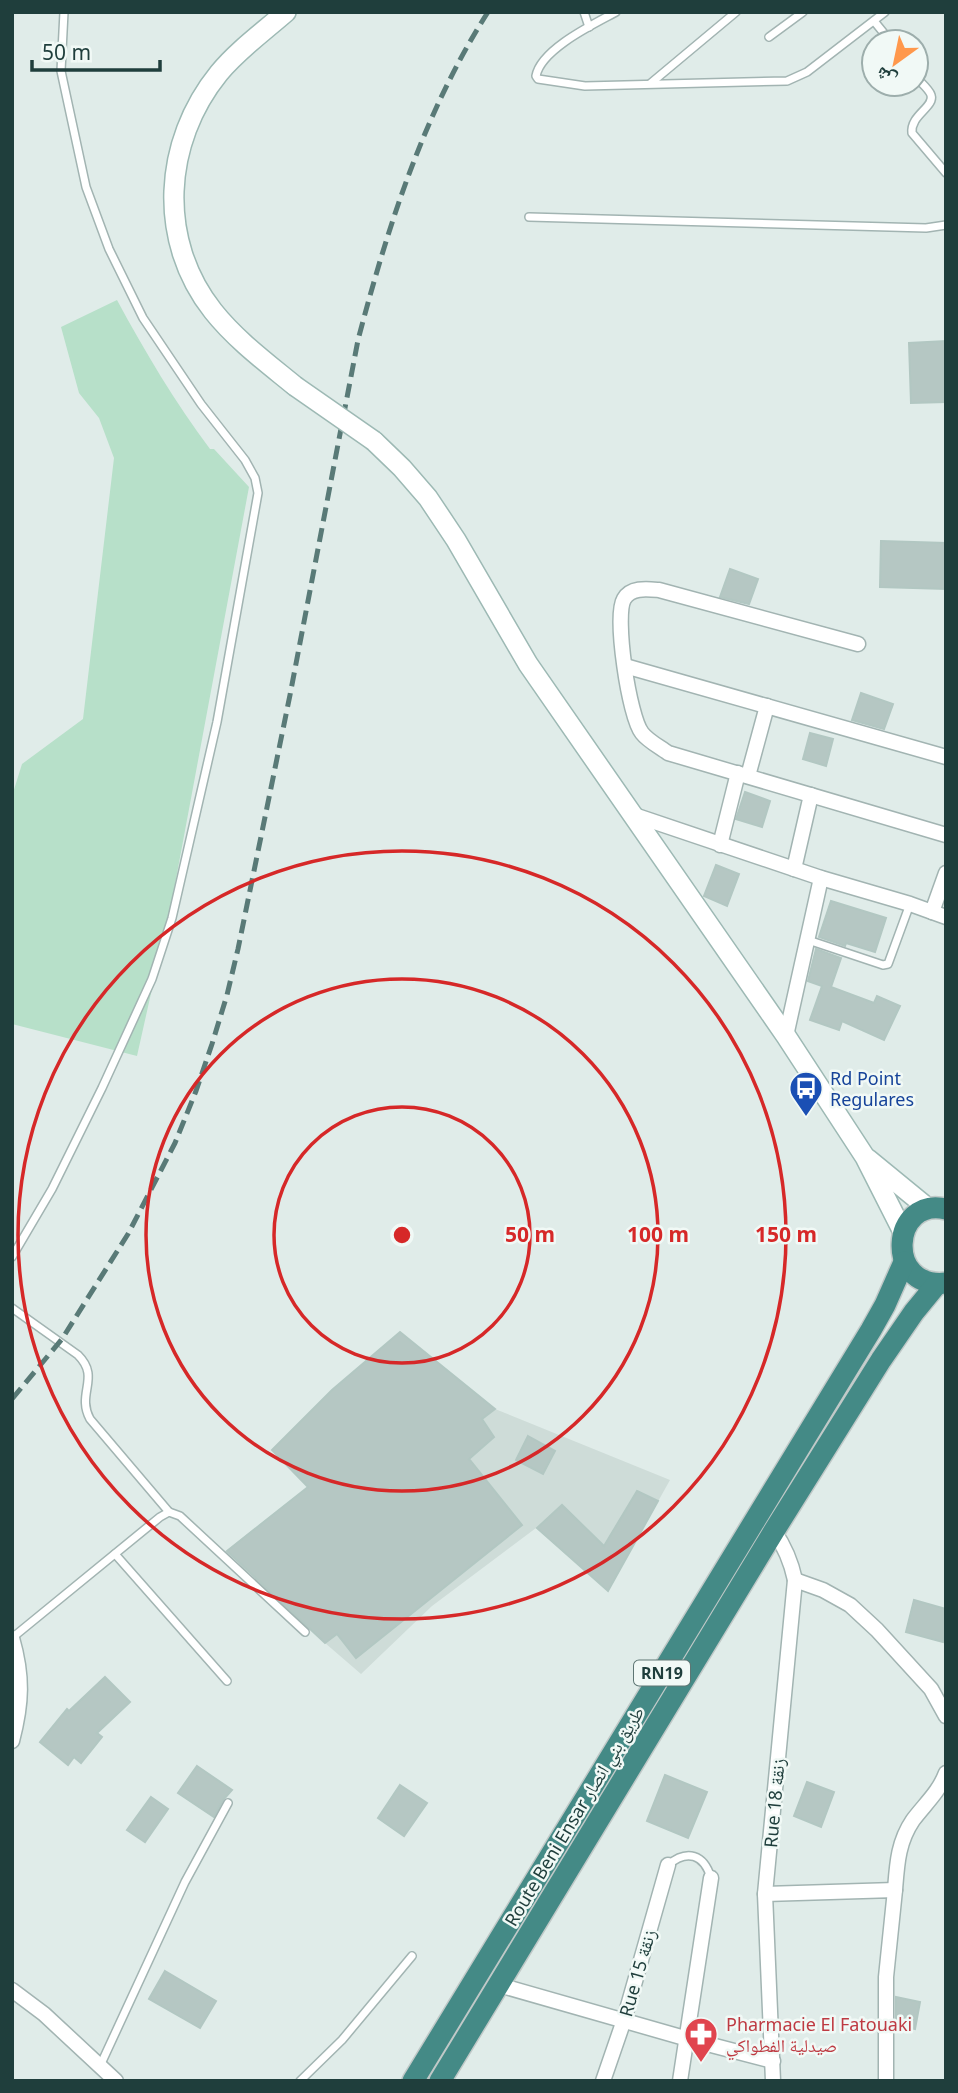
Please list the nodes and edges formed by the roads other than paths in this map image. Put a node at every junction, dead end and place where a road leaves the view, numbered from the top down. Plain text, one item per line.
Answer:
1 (64, 12) edge
2 (286, 12) edge
3 (584, 12) edge
4 (616, 12) edge
5 (736, 12) edge
6 (803, 12) edge
7 (885, 12) edge
8 (874, 21) junction
9 (589, 27) junction
10 (880, 28) edge
11 (769, 37) dead end
12 (651, 83) junction
13 (930, 93) edge
14 (946, 173) edge
15 (529, 217) dead end
16 (946, 225) edge
17 (858, 645) dead end
18 (625, 666) junction
19 (767, 706) junction
20 (946, 757) edge
21 (743, 774) junction
22 (811, 795) junction
23 (634, 815) junction
24 (946, 835) edge
25 (720, 845) junction
26 (794, 869) junction
27 (946, 873) edge
28 (821, 878) junction
29 (910, 904) junction
30 (939, 914) edge
31 (808, 940) junction
32 (786, 1037) junction
33 (865, 1157) junction
34 (937, 1209) edge
35 (903, 1232) junction
36 (12, 1258) edge
37 (904, 1262) junction
38 (942, 1283) edge
39 (12, 1308) edge
40 (169, 1512) junction
41 (774, 1531) junction
42 (115, 1554) junction
43 (795, 1580) junction
44 (305, 1632) dead end
45 (12, 1638) edge
46 (227, 1681) dead end
47 (946, 1716) edge
48 (12, 1741) edge
49 (946, 1773) edge
50 (228, 1803) dead end
51 (668, 1865) joint
52 (711, 1878) joint
53 (895, 1890) junction
54 (765, 1894) junction
55 (412, 1956) dead end
56 (499, 1985) junction
57 (12, 1990) edge
58 (624, 2020) junction
59 (688, 2039) junction
60 (773, 2061) junction
61 (100, 2066) junction
62 (116, 2081) edge
63 (300, 2081) edge
64 (413, 2081) edge
65 (440, 2081) edge
66 (603, 2081) edge
67 (680, 2081) edge
68 (773, 2081) edge
69 (886, 2081) edge

1 - 36 lane
2 - 23 main road, bridge
3 - 9 lane
4 - 9 lane
5 - 12 lane
6 - 11 lane
7 - 8 lane
8 - 10 lane
8 - 12 lane
9 - 12 lane
13 - 14 lane
15 - 16 lane
17 - 18 street
18 - 19 street
18 - 21 street
19 - 20 street
19 - 21 street
21 - 22 street
21 - 25 street
22 - 24 street
22 - 26 street
23 - 25 street
23 - 32 main road
25 - 26 street
26 - 28 street
27 - 30 street
28 - 29 street
28 - 31 street
29 - 30 street
29 - 31 lane
31 - 32 street
32 - 33 main road
33 - 34 main road
33 - 35 main road
34 - 35 highway
35 - 37 highway, RN19
37 - 38 highway, RN19
37 - 64 highway, Route Beni Ensar طريق بني انصار / RN19
38 - 41 highway, Route Beni Ensar طريق بني انصار / RN19
39 - 40 lane
40 - 42 lane
40 - 44 lane
41 - 43 street, Rue 18 زنقة
41 - 56 highway, Route Beni Ensar طريق بني انصار / RN19
42 - 45 lane
42 - 46 lane
43 - 47 street
43 - 54 street, Rue 18 زنقة
45 - 48 street
49 - 53 street
50 - 61 lane
51 - 52 lane
51 - 58 street, Rue 15 زنقة
52 - 59 street
53 - 54 street
53 - 69 street
54 - 60 street, Rue 18 زنقة
55 - 63 lane
56 - 58 street
56 - 65 highway, Route Beni Ensar طريق بني انصار / RN19
57 - 61 street
58 - 59 street
58 - 66 street, Rue 15 زنقة
59 - 60 street
59 - 67 street
60 - 68 street, Rue 18 زنقة
61 - 62 street

